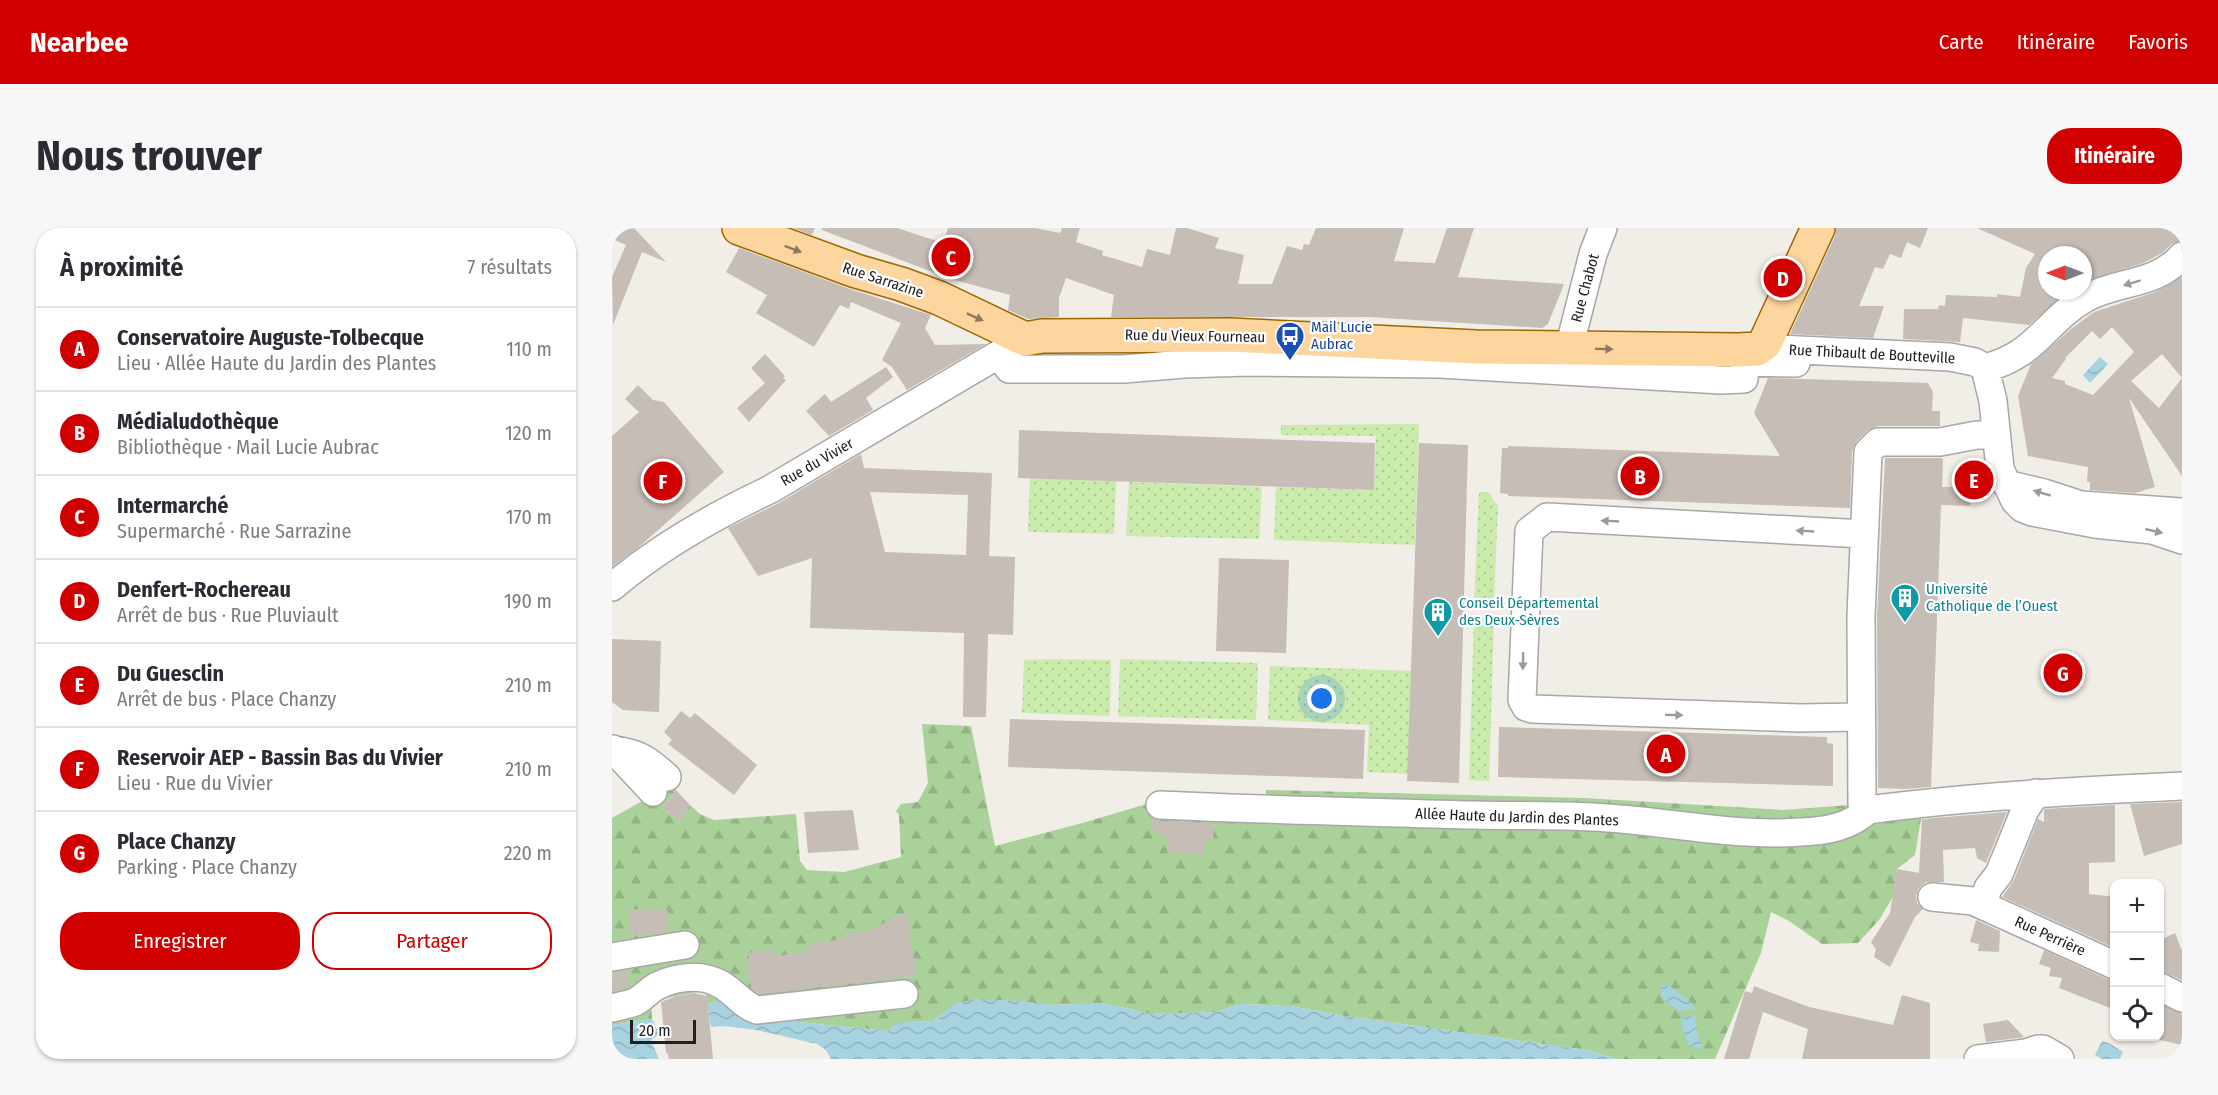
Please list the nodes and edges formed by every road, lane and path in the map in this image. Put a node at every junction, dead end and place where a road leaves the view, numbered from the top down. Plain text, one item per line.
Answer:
1 (738, 228) edge
2 (1603, 228) edge
3 (1818, 228) edge
4 (2182, 256) edge
5 (1765, 343) junction
6 (1012, 347) junction
7 (1558, 348) junction
8 (1796, 363) dead end
9 (1984, 368) junction
10 (1995, 435) junction
11 (2006, 484) junction
12 (2182, 512) edge
13 (1864, 534) junction
14 (2182, 539) edge
15 (612, 587) edge
16 (1860, 717) junction
17 (613, 749) edge
18 (660, 784) dead end
19 (2182, 786) edge
20 (2036, 793) junction
21 (1160, 805) dead end
22 (1868, 810) junction
23 (1932, 897) dead end
24 (1986, 907) junction
25 (685, 945) dead end
26 (612, 957) edge
27 (2110, 964) edge
28 (2164, 989) edge
29 (904, 994) dead end
30 (2182, 998) edge
31 (612, 1008) edge
32 (1978, 1059) edge
33 (2060, 1059) edge

1 -> 6 main road, Rue Sarrazine
2 - 7 street, Rue Chabot
3 - 5 main road
4 -> 9 street
7 -> 5 main road
5 - 9 street, Rue Thibault de Boutteville
6 - 7 main road, Rue du Vieux Fourneau
6 - 8 street
6 - 15 street, Rue du Vivier
9 - 10 street
10 - 11 street
10 - 13 street
12 -> 11 street
11 -> 14 street
13 - 16 street
13 -> 16 street
16 - 22 street
17 - 18 street
19 - 20 street
20 - 22 street
20 - 24 street
21 - 22 street, Allée Haute du Jardin des Plantes
23 - 24 street, Rue Perrière
24 - 27 street, Rue Perrière
25 - 26 street
28 - 30 street
29 - 31 street
32 - 33 street

